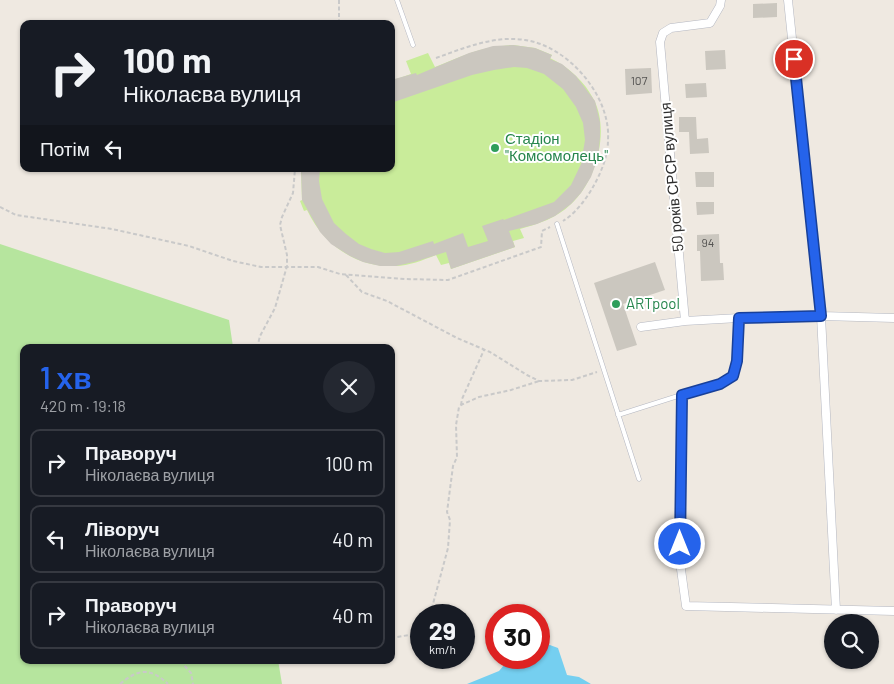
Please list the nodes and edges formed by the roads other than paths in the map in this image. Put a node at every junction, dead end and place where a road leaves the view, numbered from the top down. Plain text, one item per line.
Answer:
1 (397, 0) edge
2 (722, 0) edge
3 (788, 0) edge
4 (413, 44) dead end
5 (557, 224) road end
6 (821, 316) junction
7 (739, 318) junction
8 (894, 318) edge
9 (685, 321) junction
10 (641, 327) dead end
11 (682, 395) junction
12 (618, 415) junction
13 (639, 479) dead end
14 (836, 610) junction
15 (894, 611) edge

1 - 4 lane
2 - 9 street, 50 років СРСР вулиця
3 - 6 street
5 - 12 lane
6 - 7 street
6 - 8 street
6 - 14 street
7 - 9 street
7 - 11 street
9 - 10 street
11 - 12 lane
11 - 14 street
12 - 13 lane
14 - 15 street

